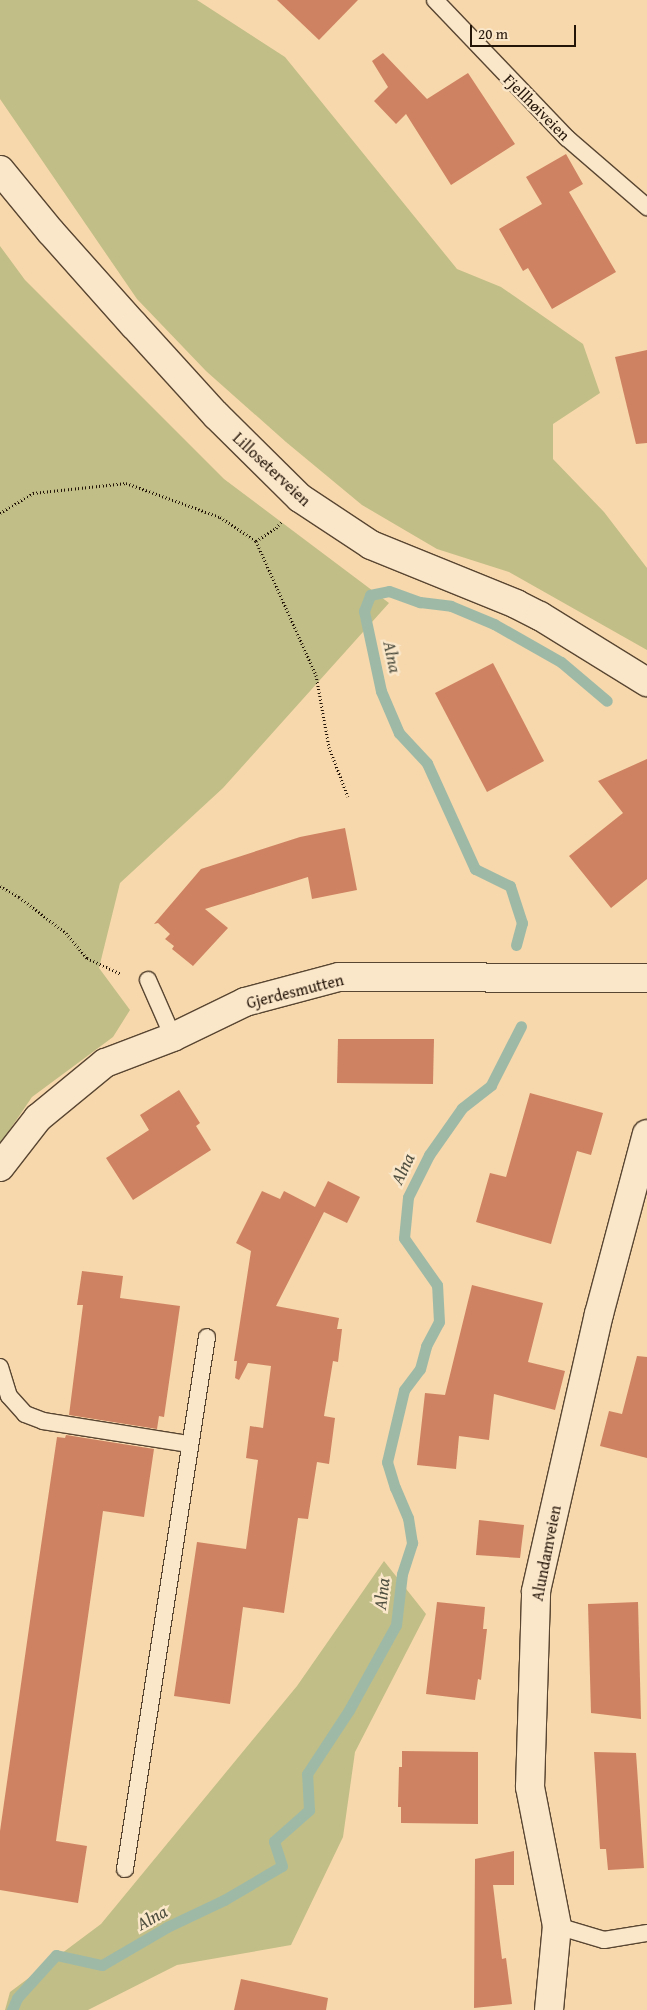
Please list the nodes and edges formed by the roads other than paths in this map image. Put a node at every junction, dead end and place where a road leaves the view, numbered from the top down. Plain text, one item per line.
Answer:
1 (435, 0) edge
2 (0, 170) edge
3 (647, 207) edge
4 (647, 682) edge
5 (647, 978) edge
6 (148, 980) road end
7 (173, 1037) junction
8 (647, 1134) edge
9 (0, 1167) edge
10 (207, 1337) dead end
11 (0, 1367) edge
12 (189, 1444) junction
13 (125, 1869) dead end
14 (557, 1926) junction
15 (647, 1933) edge
16 (549, 2010) edge

1 - 3 lane, Fjellhøiveien
2 - 4 street, Lilloseterveien
5 - 7 street, Gjerdesmutten
6 - 7 lane
7 - 9 street, Gjerdesmutten
8 - 14 street, Alundamveien
10 - 12 lane
11 - 12 lane
12 - 13 lane
14 - 15 lane
14 - 16 street, Alundamveien

